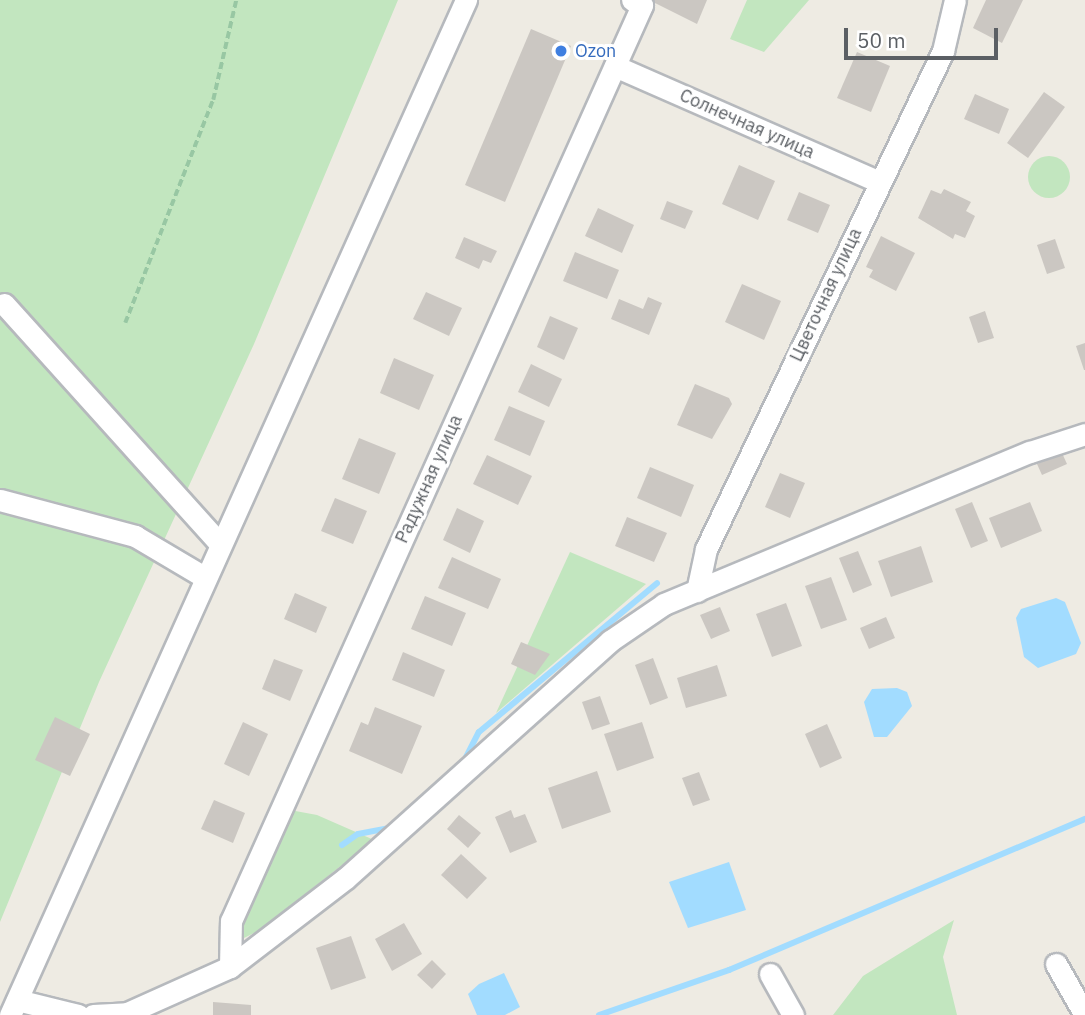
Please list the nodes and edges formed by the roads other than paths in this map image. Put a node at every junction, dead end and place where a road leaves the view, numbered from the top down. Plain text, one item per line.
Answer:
1 (466, 0) edge
2 (632, 0) edge
3 (955, 0) edge
4 (615, 66) junction
5 (879, 182) junction
6 (4, 304) dead end
7 (1085, 434) edge
8 (0, 500) edge
9 (219, 543) junction
10 (204, 577) junction
11 (697, 591) junction
12 (1056, 964) dead end
13 (230, 967) junction
14 (770, 974) dead end
15 (13, 1008) edge
16 (78, 1015) edge
17 (93, 1015) edge
18 (793, 1015) edge
19 (1085, 1015) edge

1 - 9 street
2 - 4 street, Радужная улица
3 - 5 street, Цветочная улица
4 - 5 street, Солнечная улица
4 - 13 street, Радужная улица
5 - 11 street, Цветочная улица
6 - 9 street
7 - 11 street
8 - 10 street
9 - 10 street
10 - 15 street
11 - 13 street
12 - 19 street
13 - 17 street
14 - 18 street
15 - 16 street

